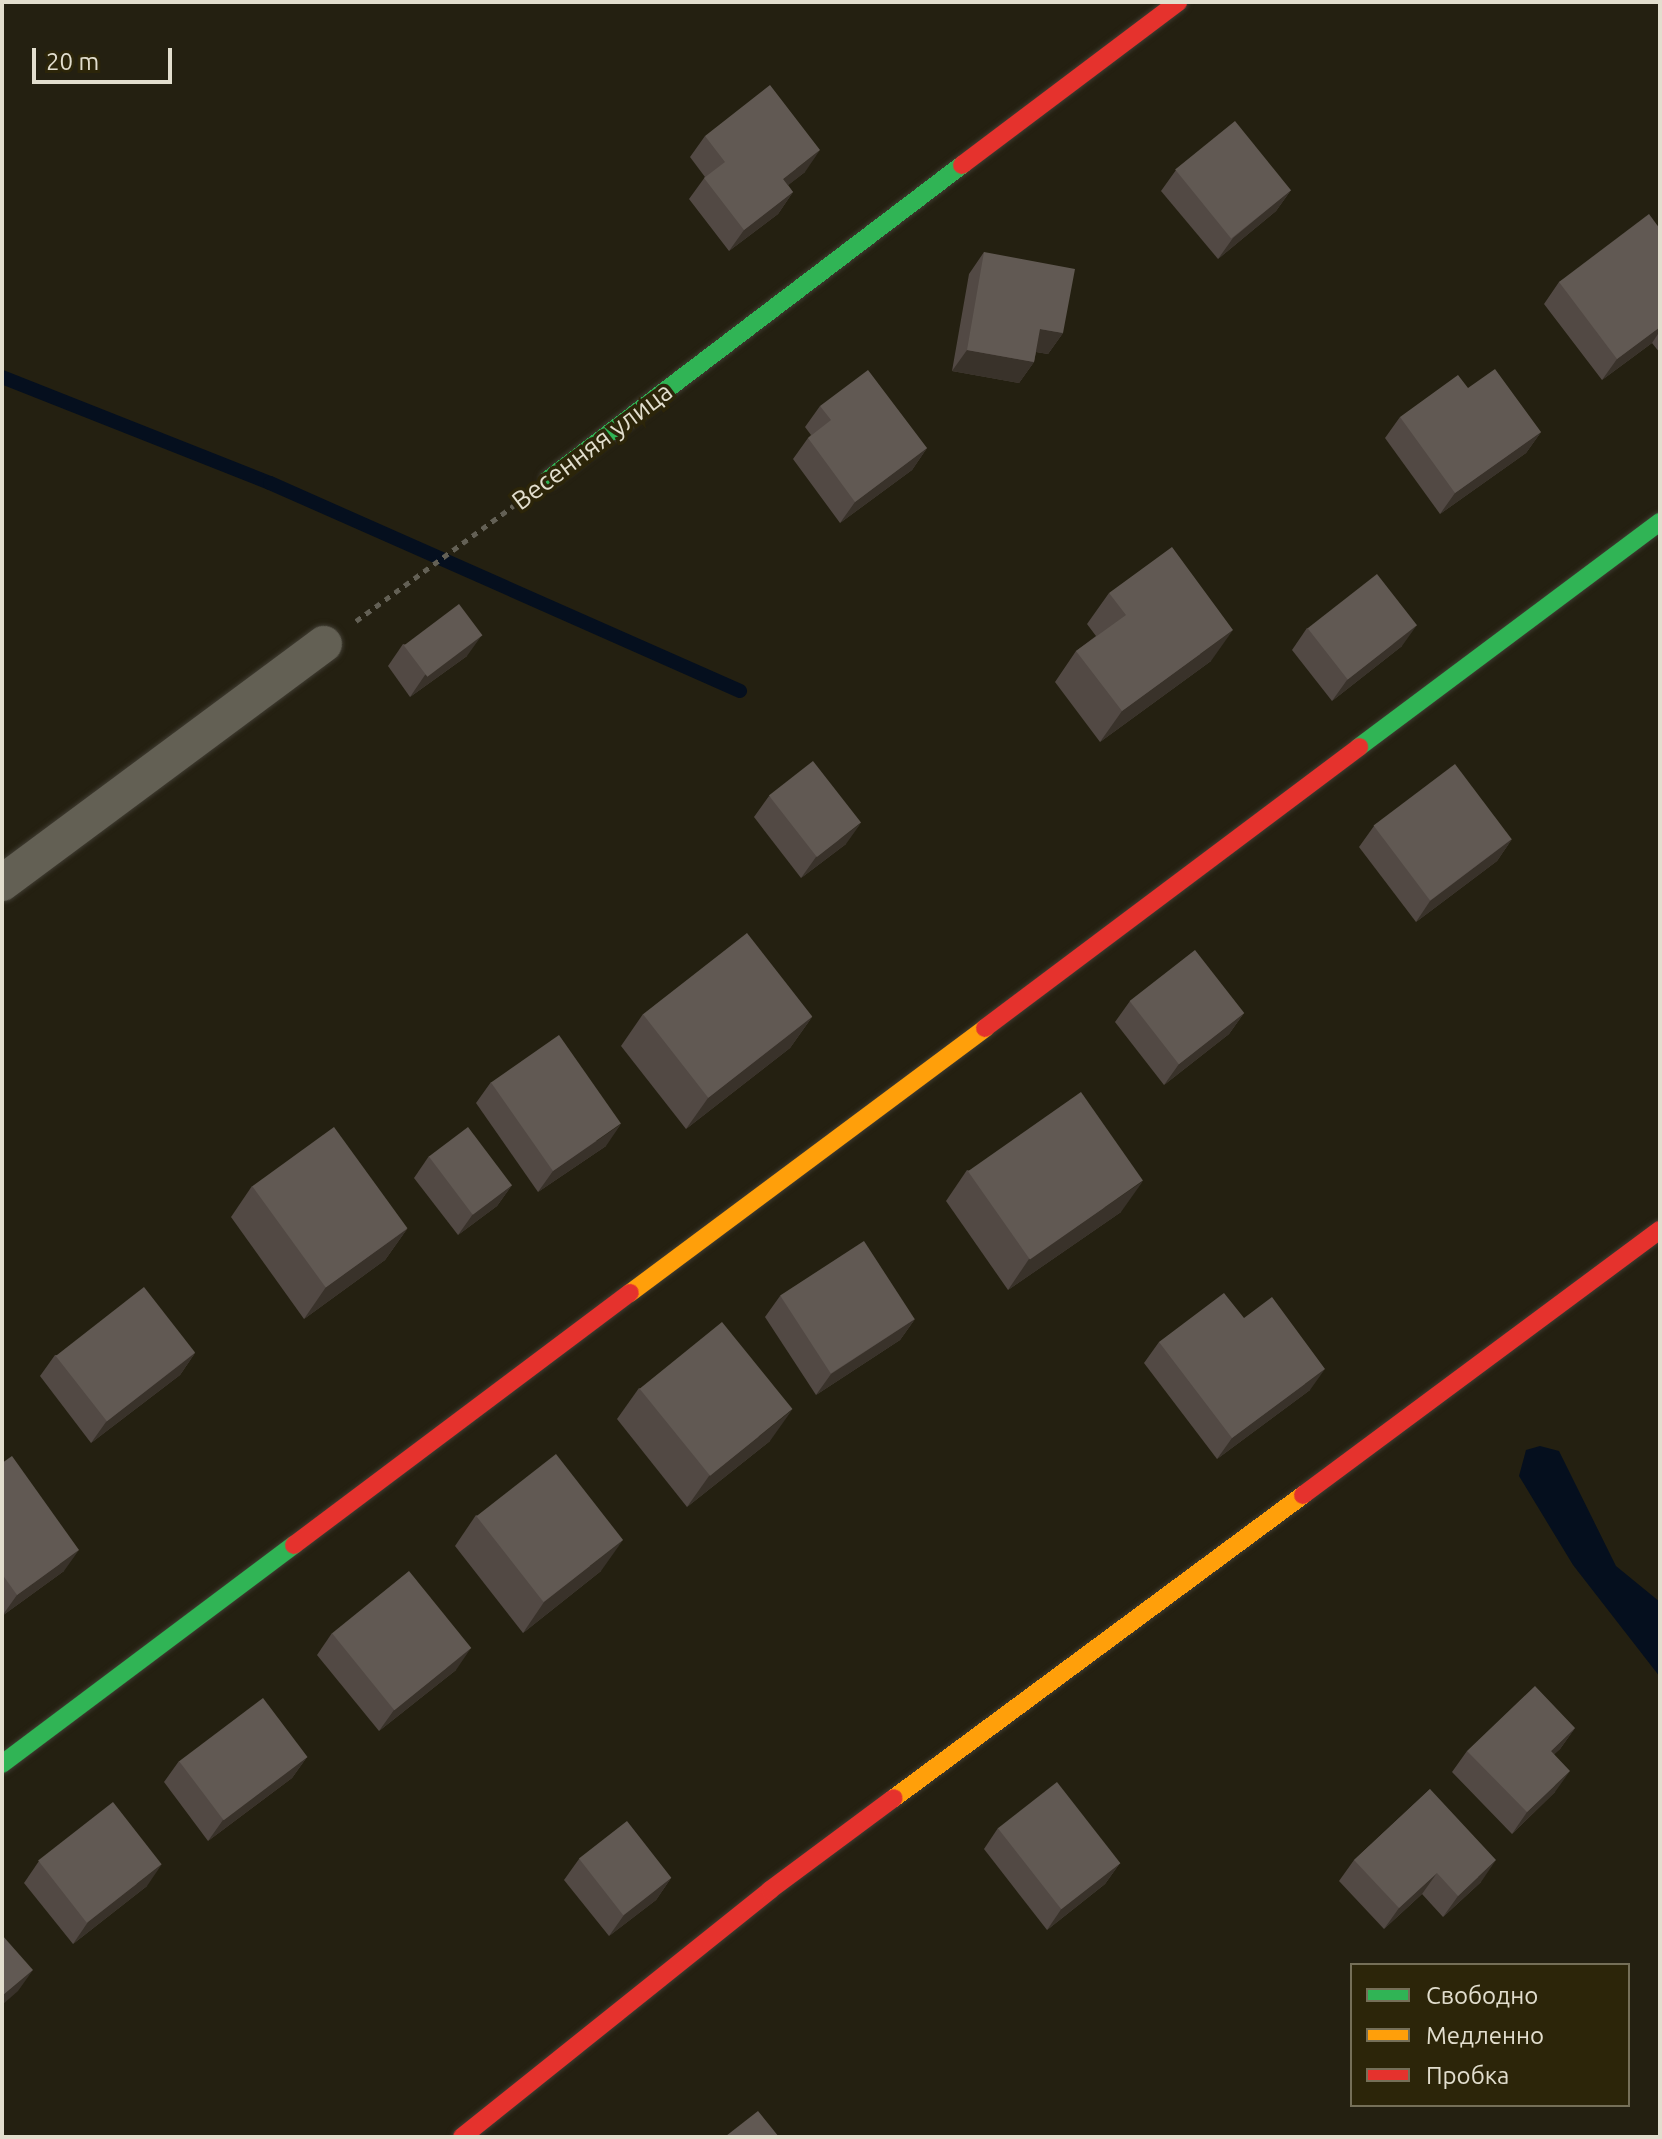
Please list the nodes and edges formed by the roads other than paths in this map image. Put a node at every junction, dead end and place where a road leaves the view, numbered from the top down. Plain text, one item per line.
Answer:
1 (1178, 2) edge
2 (549, 479) road end
3 (1660, 522) edge
4 (324, 644) road end
5 (2, 883) edge
6 (1660, 1230) edge
7 (2, 1764) edge
8 (462, 2137) edge

1 - 2 street, Весенняя улица
3 - 7 street
4 - 5 street
6 - 8 street

